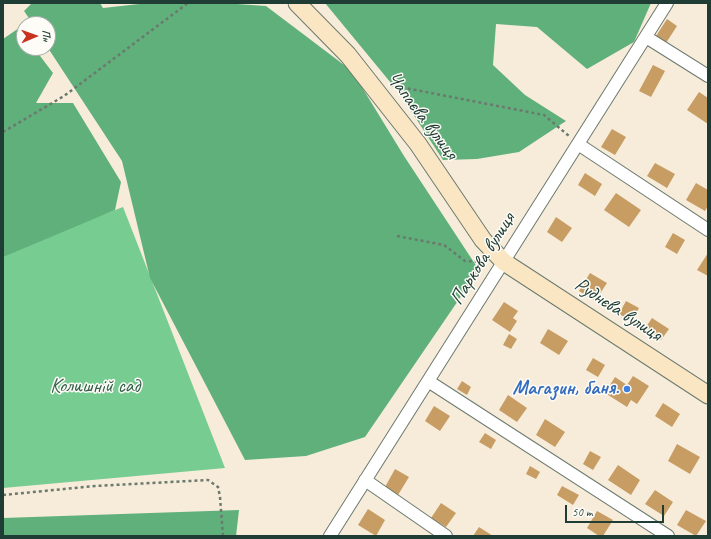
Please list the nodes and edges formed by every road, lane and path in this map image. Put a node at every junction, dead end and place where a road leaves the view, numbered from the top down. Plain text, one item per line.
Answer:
1 (188, 3) edge
2 (297, 3) edge
3 (667, 3) edge
4 (646, 37) junction
5 (708, 76) edge
6 (368, 80) junction
7 (3, 132) edge
8 (578, 144) junction
9 (708, 230) edge
10 (397, 236) dead end
11 (504, 262) junction
12 (428, 381) junction
13 (708, 395) edge
14 (365, 480) junction
15 (3, 495) edge
16 (223, 536) edge
17 (330, 536) edge
18 (446, 536) edge
19 (668, 536) edge

1 - 7 path
2 - 6 street, Чапаєва вулиця
3 - 4 street, Паркова вулиця
4 - 5 street
4 - 8 street, Паркова вулиця
6 - 8 path
6 - 11 street, Чапаєва вулиця
8 - 9 street
8 - 11 street, Паркова вулиця
10 - 11 path
11 - 12 street, Паркова вулиця
11 - 13 street, Руднєва вулиця
12 - 14 street, Паркова вулиця
12 - 19 street
14 - 17 street, Паркова вулиця
14 - 18 street
15 - 16 path

